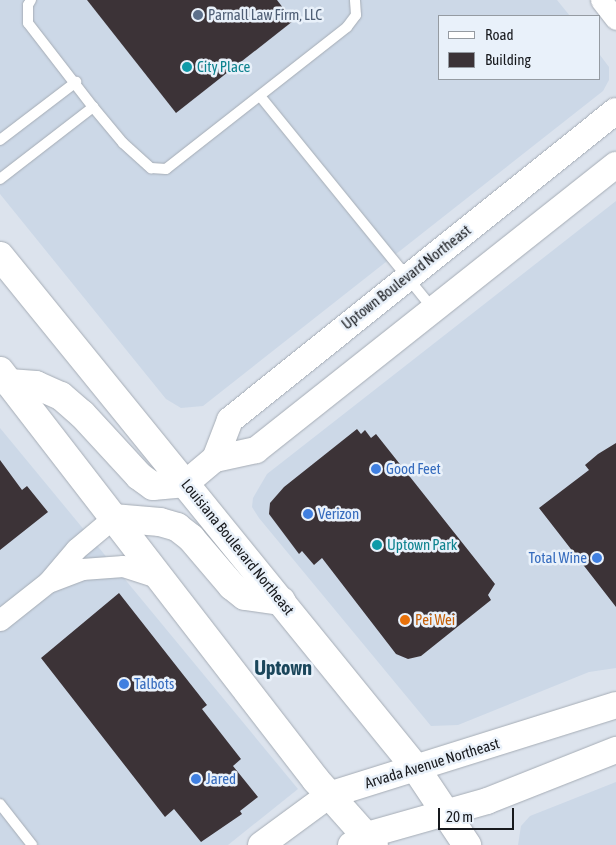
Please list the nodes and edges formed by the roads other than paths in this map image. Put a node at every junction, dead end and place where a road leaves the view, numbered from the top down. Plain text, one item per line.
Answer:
1 (31, 0) edge
2 (355, 0) edge
3 (601, 0) edge
4 (616, 19) edge
5 (76, 82) junction
6 (260, 96) junction
7 (93, 108) junction
8 (616, 111) edge
9 (0, 140) edge
10 (616, 165) edge
11 (0, 179) edge
12 (0, 256) edge
13 (406, 276) junction
14 (433, 310) junction
15 (5, 377) edge
16 (215, 459) junction
17 (186, 483) junction
18 (113, 518) junction
19 (160, 578) junction
20 (48, 582) junction
21 (282, 601) junction
22 (0, 620) edge
23 (616, 705) edge
24 (616, 750) edge
25 (415, 767) junction
26 (329, 795) junction
27 (0, 804) edge
28 (446, 815) junction
29 (364, 842) edge
30 (32, 845) edge
31 (261, 845) edge
32 (467, 845) edge

1 - 5 lane
2 - 6 lane
3 - 4 street
5 - 7 lane
5 - 9 lane
6 - 7 lane
6 - 13 lane
7 - 11 lane
8 - 13 street, Uptown Boulevard Northeast
10 - 14 street, Uptown Boulevard Northeast
12 - 17 main road, Louisiana Boulevard Northeast
13 - 14 lane
13 - 16 street, Uptown Boulevard Northeast
14 - 16 street, Uptown Boulevard Northeast
15 - 17 main road
15 - 18 main road
16 - 17 street, Uptown Boulevard Northeast
17 - 21 main road, Louisiana Boulevard Northeast
18 - 19 main road
18 - 20 street
18 - 21 main road
19 - 20 street
19 - 26 main road
20 - 22 street
21 - 25 main road, Louisiana Boulevard Northeast
23 - 25 street, Arvada Avenue Northeast
24 - 28 street
25 - 26 street, Arvada Avenue Northeast
25 - 28 main road, Louisiana Boulevard Northeast
26 - 29 main road
26 - 31 street, Arvada Avenue Northeast
27 - 30 lane
28 - 29 street
28 - 32 main road, Louisiana Boulevard Northeast

